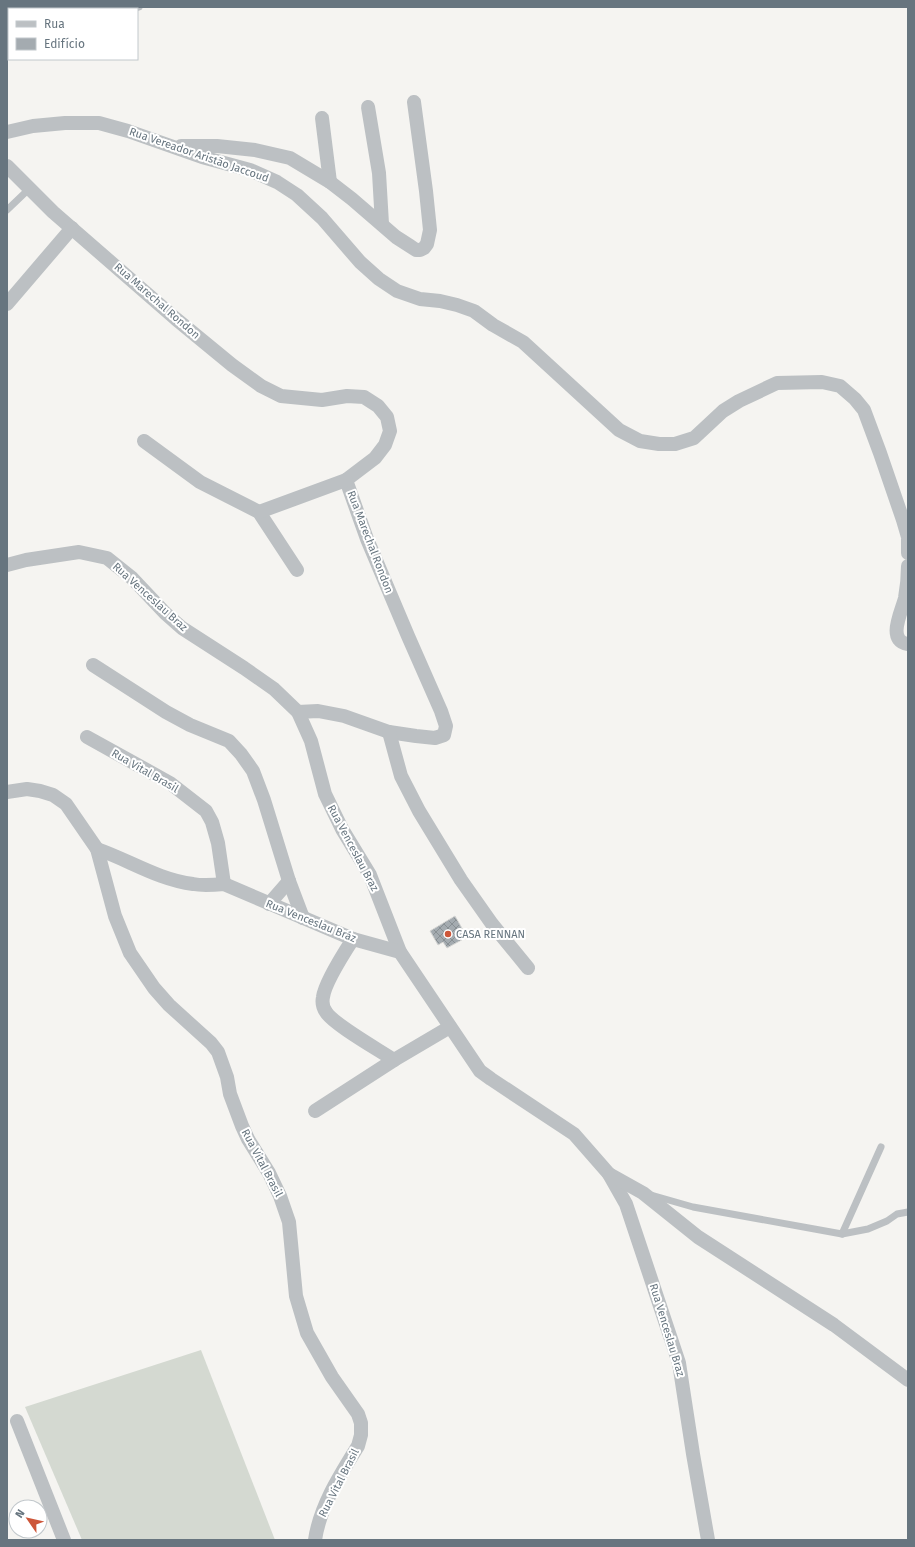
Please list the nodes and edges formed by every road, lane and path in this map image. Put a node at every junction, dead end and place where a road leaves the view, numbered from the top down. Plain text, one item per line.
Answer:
1 (414, 102) dead end
2 (368, 107) dead end
3 (322, 118) dead end
4 (7, 132) edge
5 (170, 146) junction
6 (7, 166) edge
7 (330, 182) junction
8 (30, 188) junction
9 (7, 210) edge
10 (382, 224) junction
11 (72, 228) junction
12 (7, 304) edge
13 (144, 441) dead end
14 (346, 480) junction
15 (259, 512) junction
16 (908, 553) edge
17 (7, 565) edge
18 (908, 566) edge
19 (297, 570) dead end
20 (908, 644) edge
21 (94, 665) dead end
22 (298, 712) junction
23 (389, 732) junction
24 (88, 737) dead end
25 (7, 792) edge
26 (97, 849) junction
27 (289, 881) junction
28 (224, 884) junction
29 (269, 904) junction
30 (303, 918) junction
31 (352, 939) junction
32 (400, 952) junction
33 (528, 968) dead end
34 (450, 1027) junction
35 (394, 1060) junction
36 (316, 1111) dead end
37 (881, 1147) dead end
38 (609, 1174) junction
39 (643, 1193) junction
40 (908, 1212) edge
41 (842, 1234) junction
42 (908, 1380) edge
43 (17, 1421) dead end
44 (64, 1540) edge
45 (315, 1540) edge
46 (708, 1540) edge

1 - 10 street
2 - 10 street
3 - 7 street
4 - 5 street, Rua Vereador Aristão Jaccoud
5 - 7 street
5 - 16 street, Rua Vereador Aristão Jaccoud
6 - 8 street, Rua Marechal Rondon
7 - 10 street
8 - 9 lane
8 - 11 street, Rua Marechal Rondon
11 - 12 street
11 - 14 street, Rua Marechal Rondon
13 - 15 street
14 - 15 street
14 - 23 street, Rua Marechal Rondon
15 - 19 street
17 - 22 street, Rua Venceslau Braz
18 - 20 street
21 - 27 street
22 - 23 street, Rua Marechal Rondon
22 - 32 street, Rua Venceslau Braz
23 - 33 street
24 - 28 street, Rua Vital Brasil
25 - 26 street, Rua Vital Brasil
26 - 28 street
26 - 45 street, Rua Vital Brasil
27 - 29 street
27 - 30 street
28 - 29 street, Rua Venceslau Bráz
29 - 30 street, Rua Venceslau Bráz
30 - 31 street, Rua Venceslau Bráz
31 - 32 street, Rua Venceslau Bráz
31 - 35 street
32 - 34 street, Rua Venceslau Braz
34 - 35 street
34 - 38 street, Rua Venceslau Braz
35 - 36 street
37 - 41 lane
38 - 39 street, Rua Venceslau Braz
38 - 46 street, Rua Venceslau Braz
39 - 41 lane, Rua Venceslau Braz
39 - 42 street, Rua Venceslau Braz
40 - 41 lane, Rua Venceslau Braz
43 - 44 street

